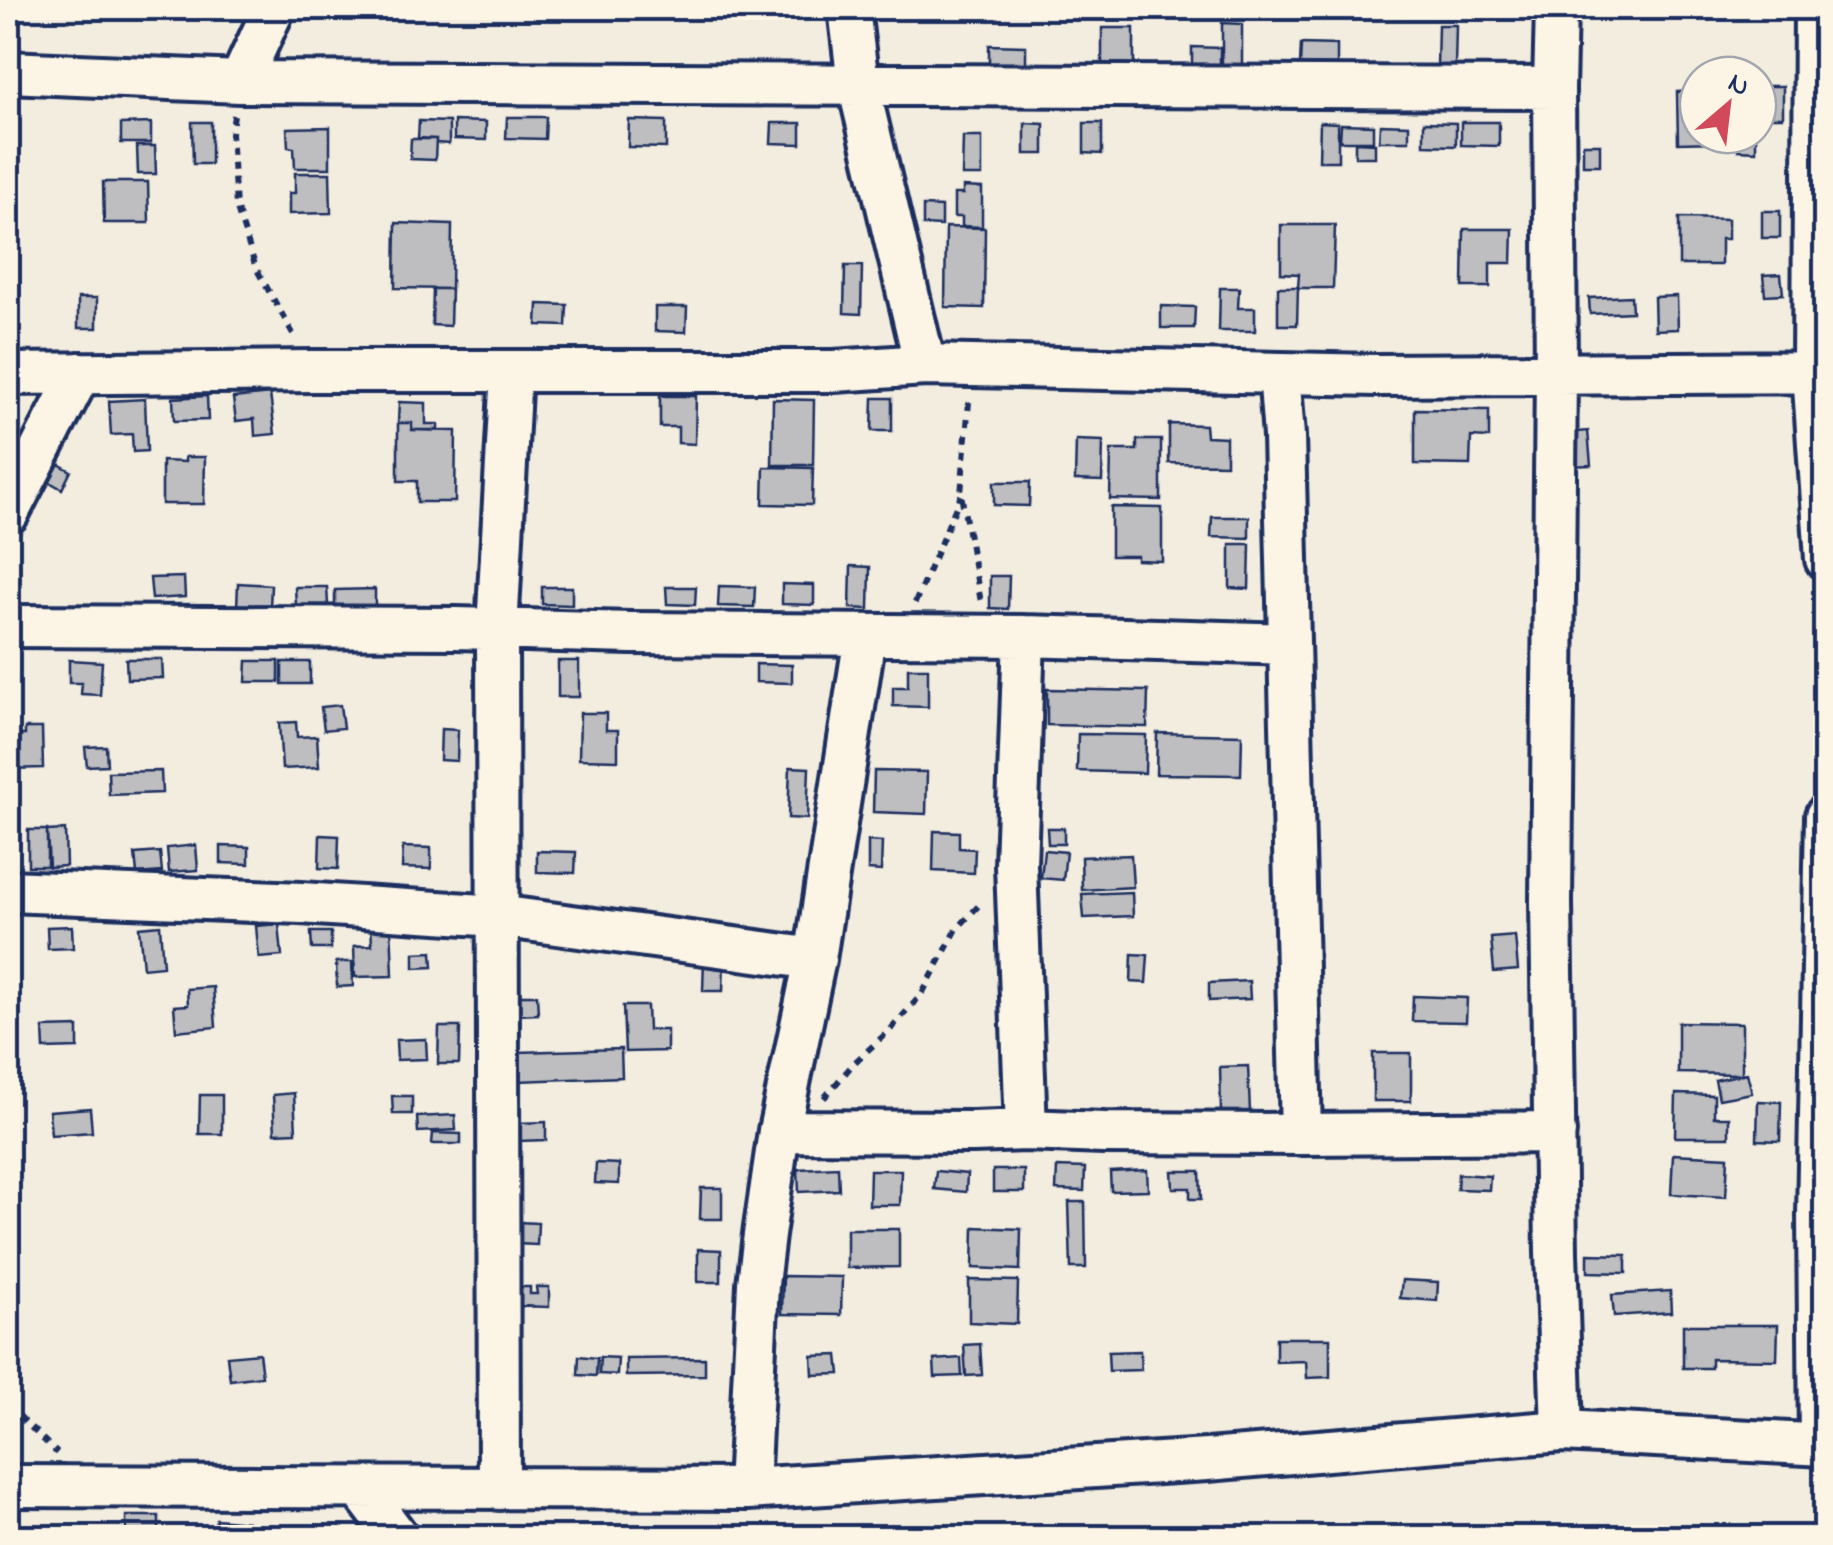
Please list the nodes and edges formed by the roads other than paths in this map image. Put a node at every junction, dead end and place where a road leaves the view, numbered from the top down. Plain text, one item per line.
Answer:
1 (274, 8) edge
2 (849, 8) edge
3 (1556, 8) edge
4 (1814, 8) edge
5 (8, 72) edge
6 (240, 82) junction
7 (858, 84) junction
8 (1554, 88) junction
9 (926, 364) junction
10 (511, 371) junction
11 (1819, 372) edge
12 (80, 373) junction
13 (1279, 373) junction
14 (1556, 373) junction
15 (8, 374) edge
16 (8, 513) edge
17 (1826, 560) edge
18 (8, 626) edge
19 (497, 630) junction
20 (875, 636) junction
21 (1024, 636) junction
22 (1289, 644) junction
23 (1826, 816) edge
24 (8, 891) edge
25 (498, 916) junction
26 (815, 959) junction
27 (1026, 1130) junction
28 (779, 1132) junction
29 (1555, 1132) junction
30 (1301, 1134) junction
31 (1822, 1141) edge
32 (1562, 1431) junction
33 (1823, 1445) edge
34 (8, 1486) edge
35 (361, 1489) junction
36 (499, 1489) junction
37 (748, 1489) junction
38 (398, 1538) edge

1 - 6 street
2 - 7 street
3 - 8 street
4 - 11 street
5 - 6 street
6 - 7 street
7 - 8 street
7 - 9 street
8 - 14 street
9 - 10 street
9 - 13 street
10 - 12 street
10 - 19 street
11 - 14 street
11 - 17 street
12 - 15 street
12 - 16 street
13 - 14 street
13 - 22 street
14 - 29 street
18 - 19 street
19 - 20 street
19 - 25 street
20 - 21 street
20 - 26 street
21 - 22 street
21 - 27 street
22 - 30 street
23 - 31 street
24 - 25 street
25 - 26 street
25 - 36 street
26 - 28 street
27 - 28 street
27 - 30 street
28 - 37 street
29 - 30 street
29 - 32 street
31 - 33 street
32 - 33 street
32 - 37 street
34 - 35 street
35 - 36 street
35 - 38 street
36 - 37 street

